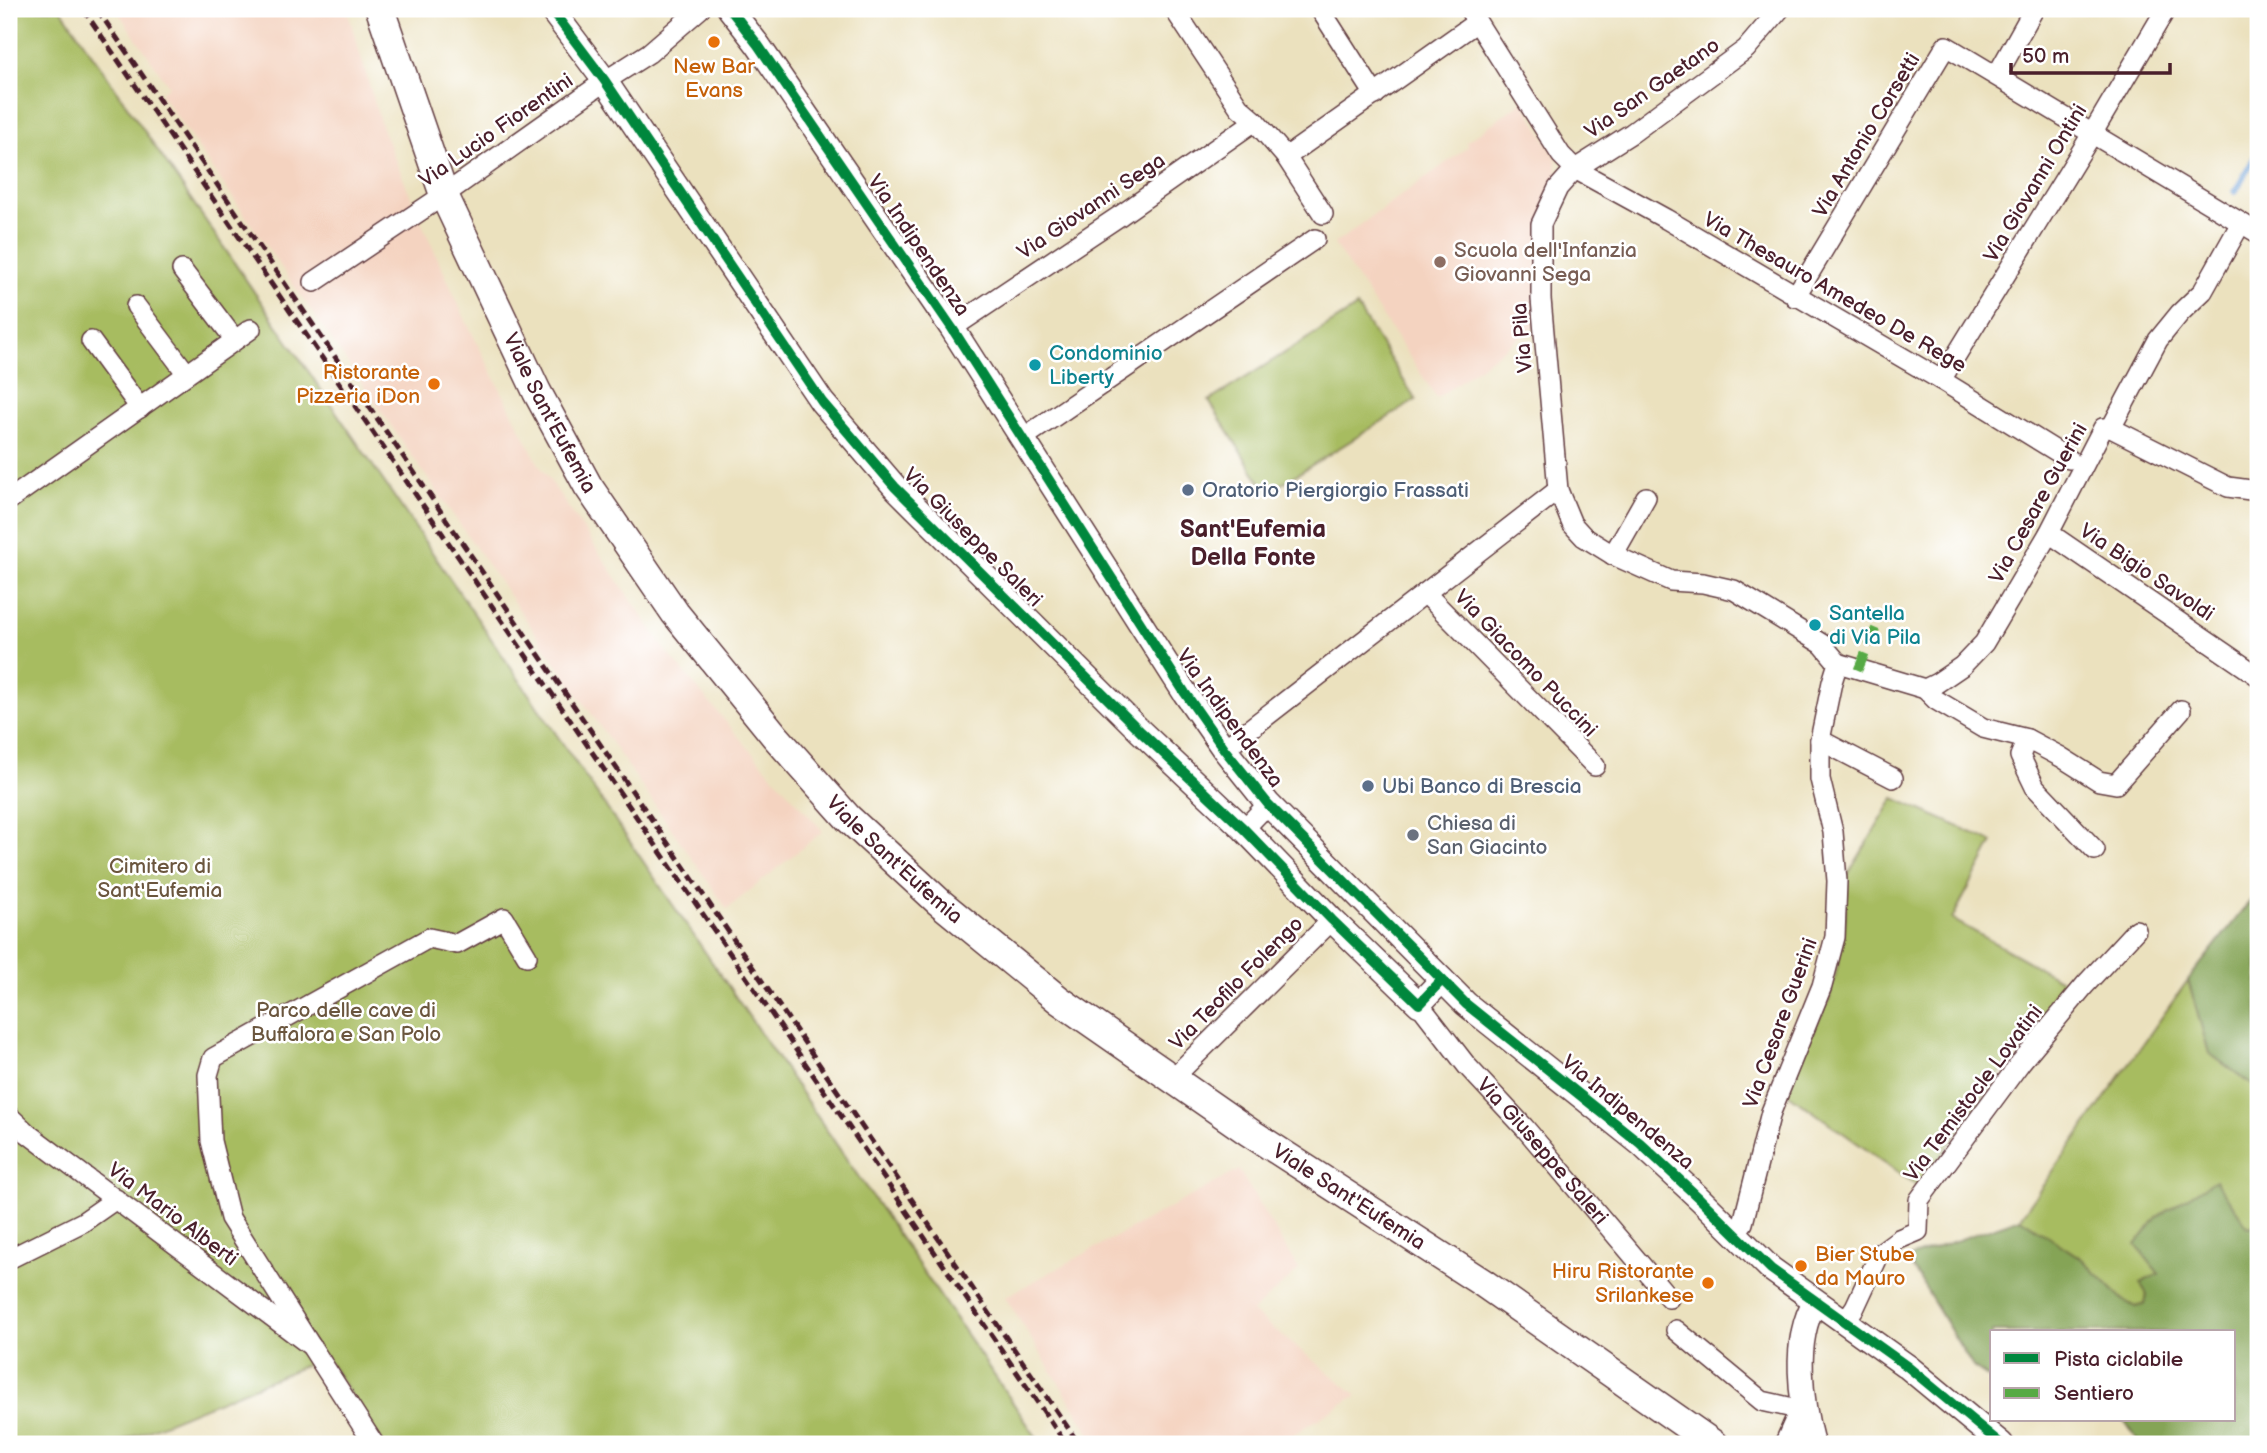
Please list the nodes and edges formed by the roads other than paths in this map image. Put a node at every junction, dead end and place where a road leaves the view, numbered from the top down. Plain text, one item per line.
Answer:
1 (380, 9) edge
2 (551, 9) edge
3 (700, 9) edge
4 (730, 9) edge
5 (1174, 9) edge
6 (1320, 9) edge
7 (1780, 9) edge
8 (2034, 9) edge
9 (2165, 9) edge
10 (1473, 15) edge
11 (1997, 75) junction
12 (605, 81) junction
13 (1375, 95) junction
14 (1255, 121) junction
15 (2092, 134) junction
16 (1286, 157) junction
17 (1575, 169) junction
18 (444, 195) junction
19 (1322, 214) dead end
20 (2255, 230) edge
21 (1315, 239) dead end
22 (182, 270) dead end
23 (314, 282) dead end
24 (1795, 296) junction
25 (136, 306) dead end
26 (952, 328) junction
27 (91, 341) dead end
28 (187, 374) junction
29 (1941, 380) junction
30 (140, 408) junction
31 (2111, 428) junction
32 (1023, 438) junction
33 (2069, 459) dead end
34 (1558, 490) junction
35 (2258, 491) edge
36 (1646, 497) dead end
37 (9, 500) edge
38 (2049, 533) junction
39 (1613, 555) junction
40 (1425, 593) junction
41 (1838, 663) junction
42 (2257, 674) edge
43 (1924, 689) junction
44 (2180, 710) dead end
45 (2028, 739) junction
46 (1821, 740) junction
47 (1224, 749) junction
48 (1595, 766) dead end
49 (1893, 778) dead end
50 (1268, 804) junction
51 (1244, 829) junction
52 (2095, 850) dead end
53 (1332, 920) junction
54 (2136, 930) dead end
55 (527, 957) dead end
56 (1442, 980) junction
57 (1419, 1004) junction
58 (1173, 1079) junction
59 (9, 1116) edge
60 (116, 1199) junction
61 (1734, 1234) junction
62 (9, 1259) edge
63 (1669, 1298) dead end
64 (1815, 1302) junction
65 (1844, 1323) junction
66 (1676, 1330) dead end
67 (312, 1346) junction
68 (1802, 1409) junction
69 (374, 1444) edge
70 (1713, 1444) edge
71 (1787, 1444) edge
72 (1812, 1444) edge
73 (2001, 1444) edge

1 - 18 main road, Viale Sant'Eufemia
2 - 12 street, Via Giuseppe Saleri
3 - 12 street, Via Lucio Fiorentini
4 - 26 street, Via Indipendenza
5 - 14 street
6 - 13 street
7 - 17 street, Via San Gaetano
8 - 11 street
9 - 15 street, Via Giovanni Ontini
10 - 13 street
10 - 17 street
11 - 15 street, Via Antonio Corsetti
11 - 24 street, Via Antonio Corsetti
12 - 18 street, Via Lucio Fiorentini
12 - 51 street, Via Giuseppe Saleri
13 - 16 street
14 - 16 street
14 - 26 street, Via Giovanni Sega
15 - 20 street, Via Antonio Corsetti
15 - 29 street, Via Giovanni Ontini
16 - 19 street
17 - 24 street, Via Thesauro Amedeo De Rege
17 - 34 street, Via Pila
18 - 23 street, Via Lucio Fiorentini
18 - 58 main road, Viale Sant'Eufemia
20 - 31 street, Via Antonio Corsetti
21 - 32 street
22 - 28 street
24 - 29 street, Via Thesauro Amedeo De Rege
25 - 28 street
26 - 32 street, Via Indipendenza
27 - 30 street
28 - 30 street
29 - 33 street, Via Thesauro Amedeo De Rege
30 - 37 street
31 - 35 street, Via Cesare Guerini
31 - 38 street, Via Cesare Guerini
32 - 47 street, Via Indipendenza
34 - 39 street, Via Pila
34 - 40 street, Via Giacomo Puccini
36 - 39 street
38 - 42 street, Via Bigio Savoldi
38 - 43 street, Via Cesare Guerini
39 - 41 street, Via Pila
40 - 47 street, Via Giacomo Puccini
40 - 48 street, Via Giacomo Puccini
41 - 43 street
41 - 46 street, Via Cesare Guerini
43 - 45 street
44 - 45 street
45 - 52 street
46 - 49 street
46 - 61 street, Via Cesare Guerini
47 - 50 street, Via Indipendenza
50 - 51 street
50 - 56 street, Via Indipendenza
51 - 53 street, Via Giuseppe Saleri
53 - 57 street, Via Giuseppe Saleri
53 - 58 street, Via Teofilo Folengo
54 - 65 street, Via Temistocle Lovatini
55 - 67 street, Via Mario Alberti
56 - 57 street
56 - 61 street, Via Indipendenza
57 - 63 street, Via Giuseppe Saleri
58 - 70 main road, Viale Sant'Eufemia
59 - 60 street, Via Mario Alberti
60 - 62 street
60 - 67 street, Via Mario Alberti
61 - 64 street, Via Indipendenza
64 - 65 street, Via Indipendenza
64 - 68 street
65 - 73 street, Via Indipendenza
66 - 68 street
67 - 69 street, Via Mario Alberti
68 - 71 street
68 - 72 street

